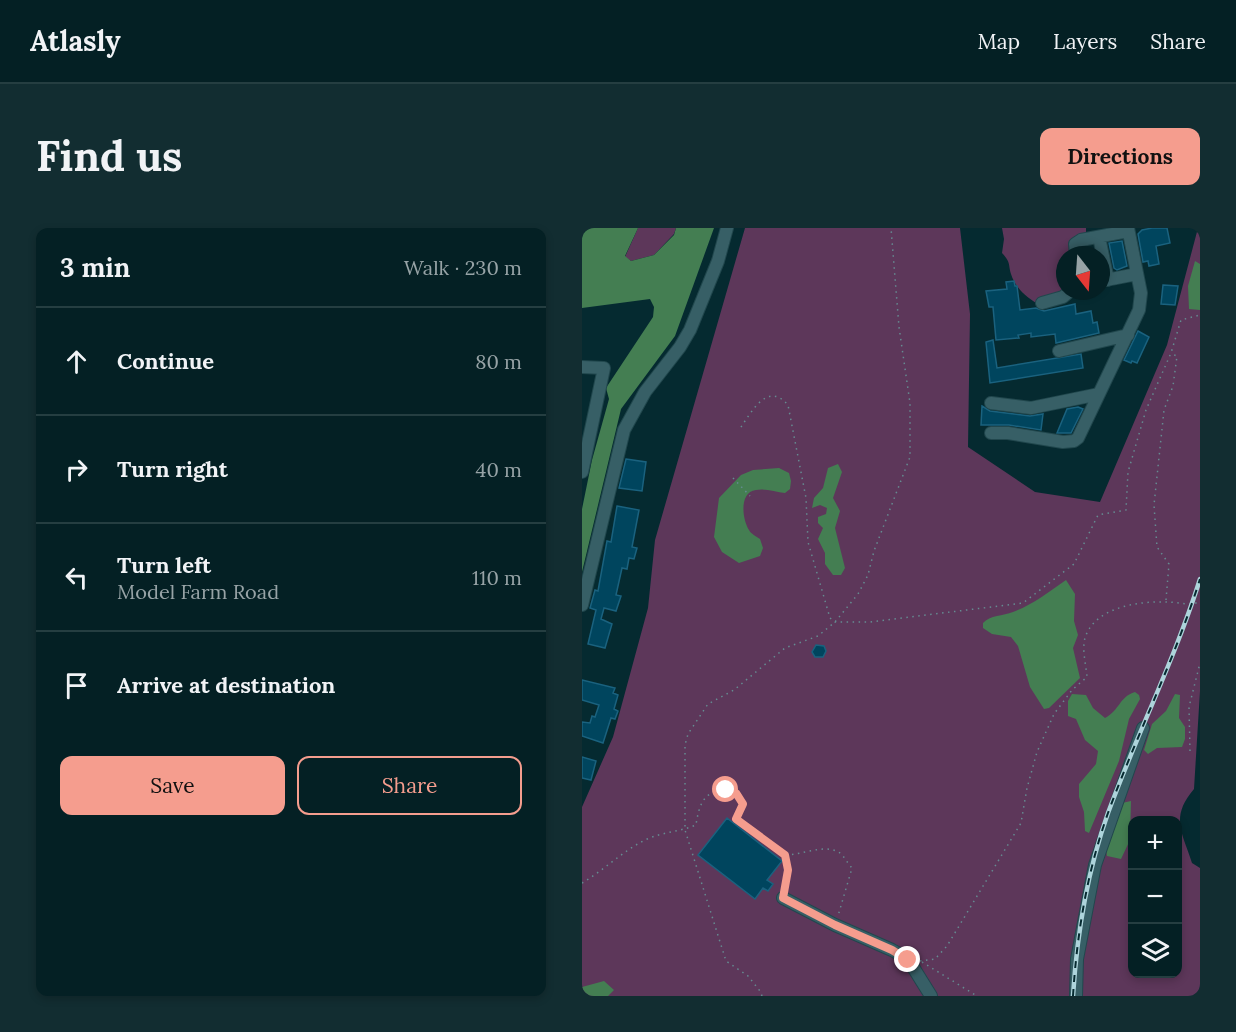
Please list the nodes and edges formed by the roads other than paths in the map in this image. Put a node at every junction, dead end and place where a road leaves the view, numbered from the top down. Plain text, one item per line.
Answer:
1 (727, 228) edge
2 (1128, 230) edge
3 (1099, 237) junction
4 (1075, 246) edge
5 (1100, 246) edge
6 (1137, 274) junction
7 (1110, 279) edge
8 (1056, 299) edge
9 (1042, 303) dead end
10 (1128, 335) junction
11 (1059, 351) dead end
12 (582, 367) edge
13 (1098, 394) junction
14 (991, 403) dead end
15 (991, 433) dead end
16 (585, 441) edge
17 (582, 472) edge
18 (582, 605) edge
19 (1143, 728) dead end
20 (783, 898) road end
21 (931, 996) edge
22 (1076, 996) edge

1 - 18 street
2 - 3 street
2 - 6 street
3 - 4 street
3 - 5 street
6 - 7 street
6 - 10 street
8 - 9 street
10 - 11 street
10 - 13 street
12 - 16 street
13 - 14 street
13 - 15 street
16 - 17 street
19 - 22 street
20 - 21 street

